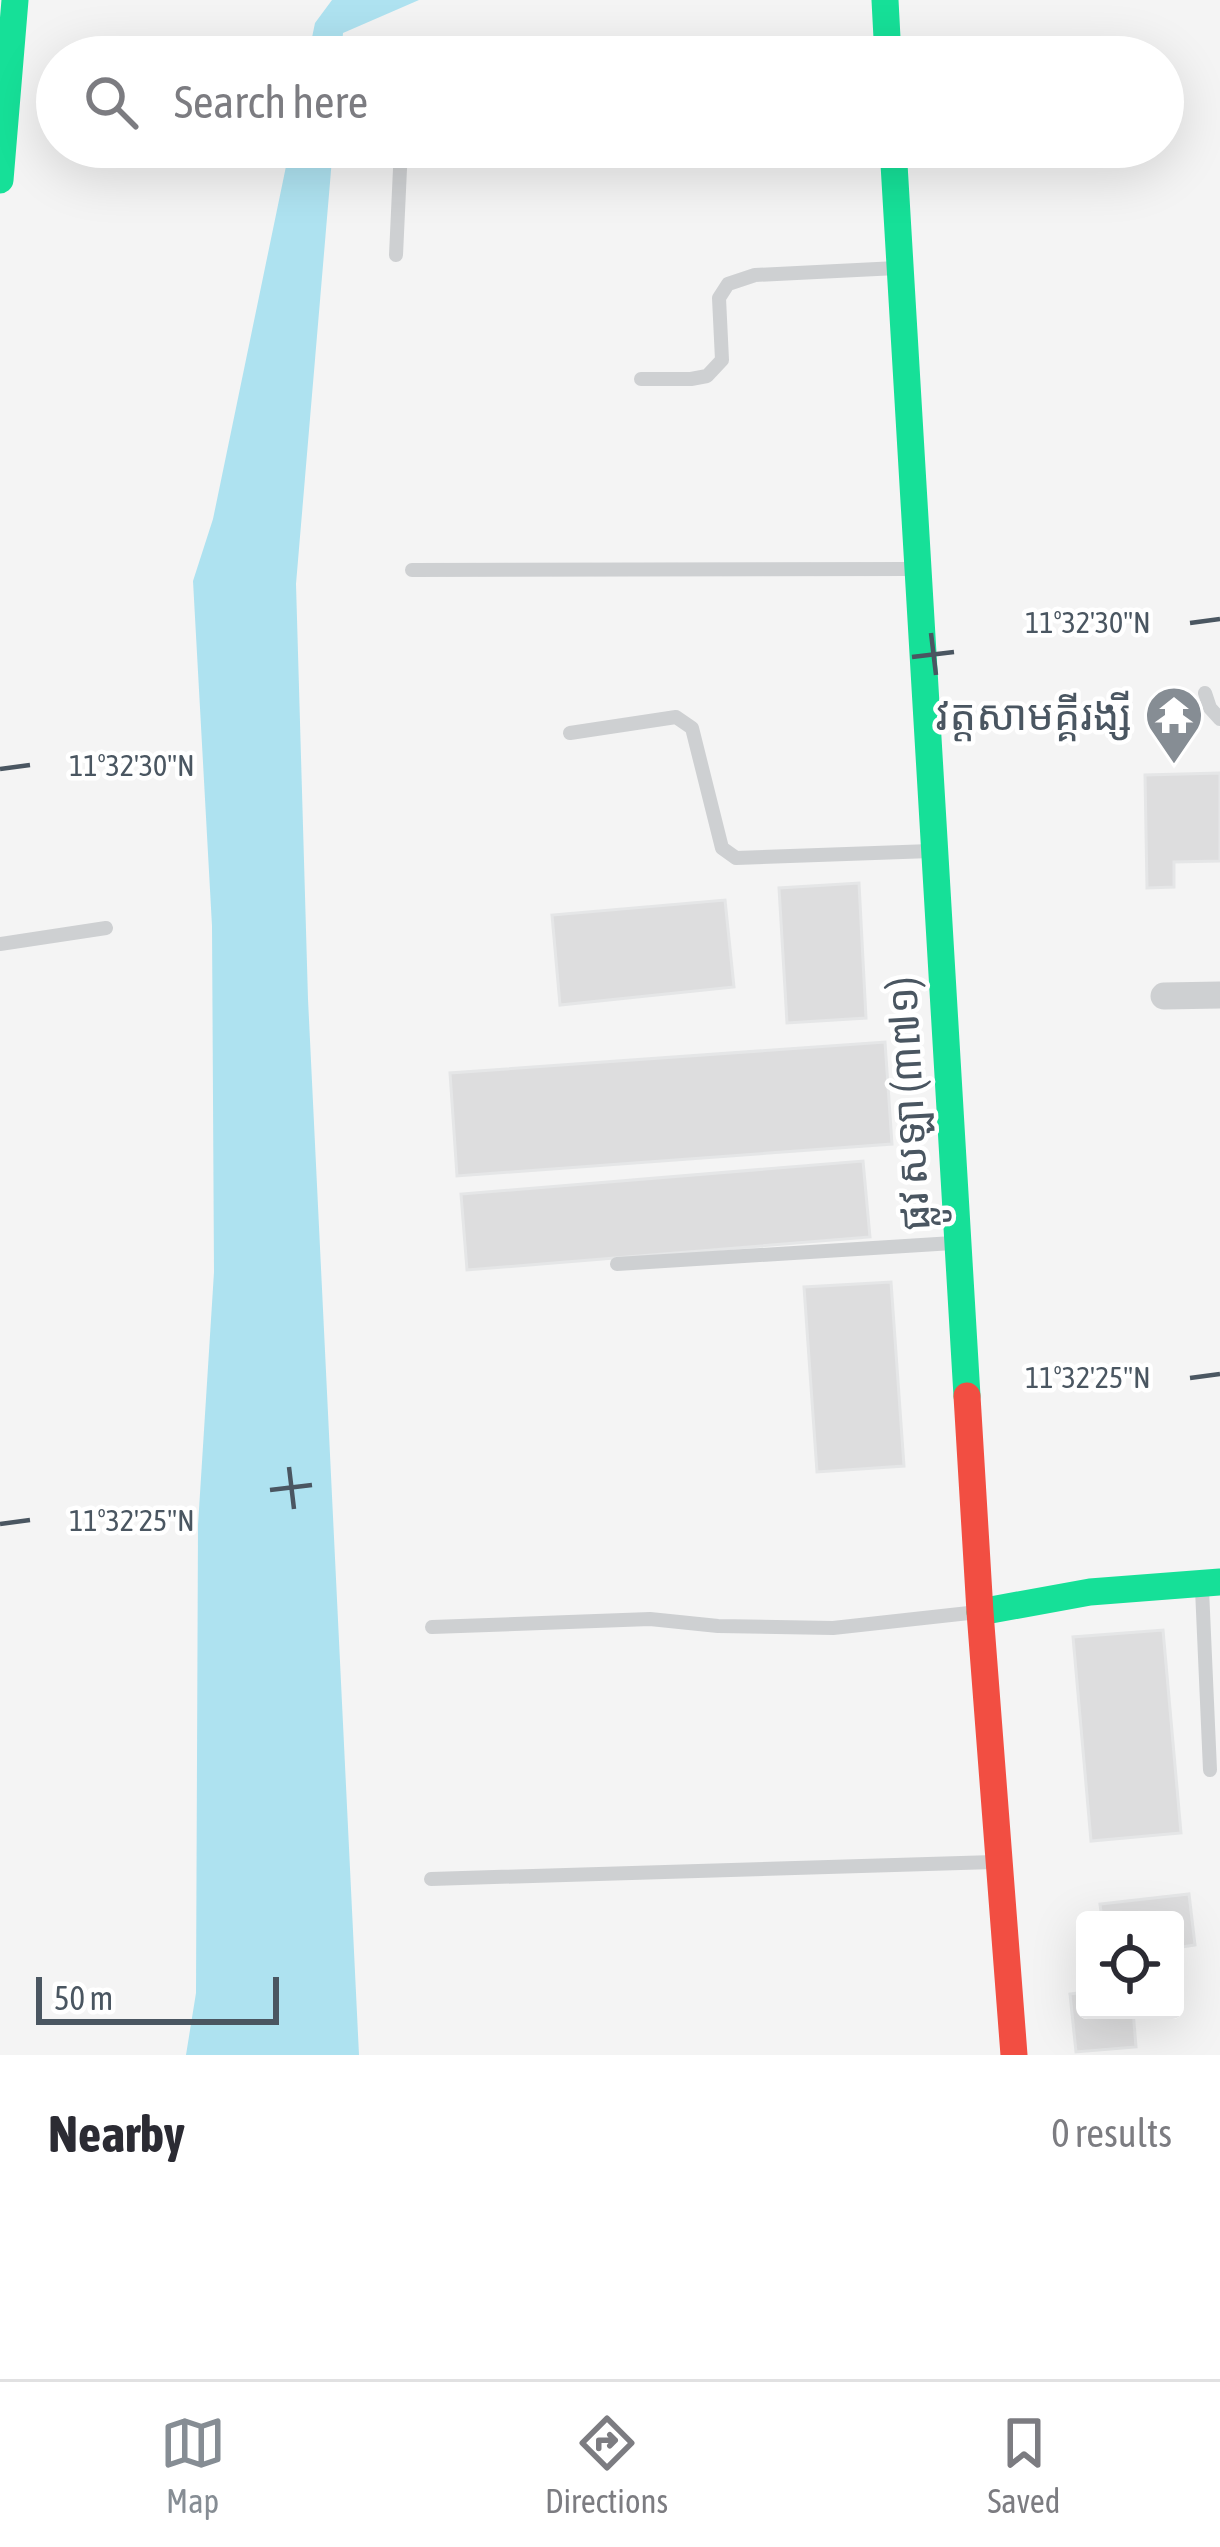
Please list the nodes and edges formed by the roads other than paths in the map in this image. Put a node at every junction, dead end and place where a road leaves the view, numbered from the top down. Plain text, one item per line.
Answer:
1 (15, 0) edge
2 (885, 0) edge
3 (887, 36) edge
4 (4, 108) edge
5 (400, 168) edge
6 (894, 168) edge
7 (0, 180) edge
8 (396, 255) dead end
9 (901, 268) junction
10 (641, 379) dead end
11 (918, 569) junction
12 (412, 570) dead end
13 (1205, 693) dead end
14 (1220, 718) edge
15 (570, 733) dead end
16 (935, 850) junction
17 (106, 928) dead end
18 (0, 944) edge
19 (1220, 995) edge
20 (1164, 996) dead end
21 (958, 1242) junction
22 (617, 1264) dead end
23 (1211, 1583) edge
24 (980, 1612) junction
25 (432, 1627) dead end
26 (1210, 1770) dead end
27 (1000, 1862) junction
28 (431, 1879) dead end
29 (1014, 2055) edge

1 - 4 street
2 - 3 street
4 - 7 street
5 - 8 lane
6 - 9 street, ផ្លូវ សឡា (៣៧១)
9 - 10 lane
9 - 11 street, ផ្លូវ សឡា (៣៧១)
11 - 12 lane
11 - 16 street, ផ្លូវ សឡា (៣៧១)
13 - 14 lane
15 - 16 lane
16 - 21 street, ផ្លូវ សឡា (៣៧១)
17 - 18 lane
19 - 20 street
21 - 22 lane
21 - 24 street, ផ្លូវ សឡា (៣៧១)
23 - 24 street
23 - 26 lane
24 - 25 lane
24 - 27 street, ផ្លូវ សឡា (៣៧១)
27 - 28 lane
27 - 29 street, ផ្លូវ សឡា (៣៧១)

